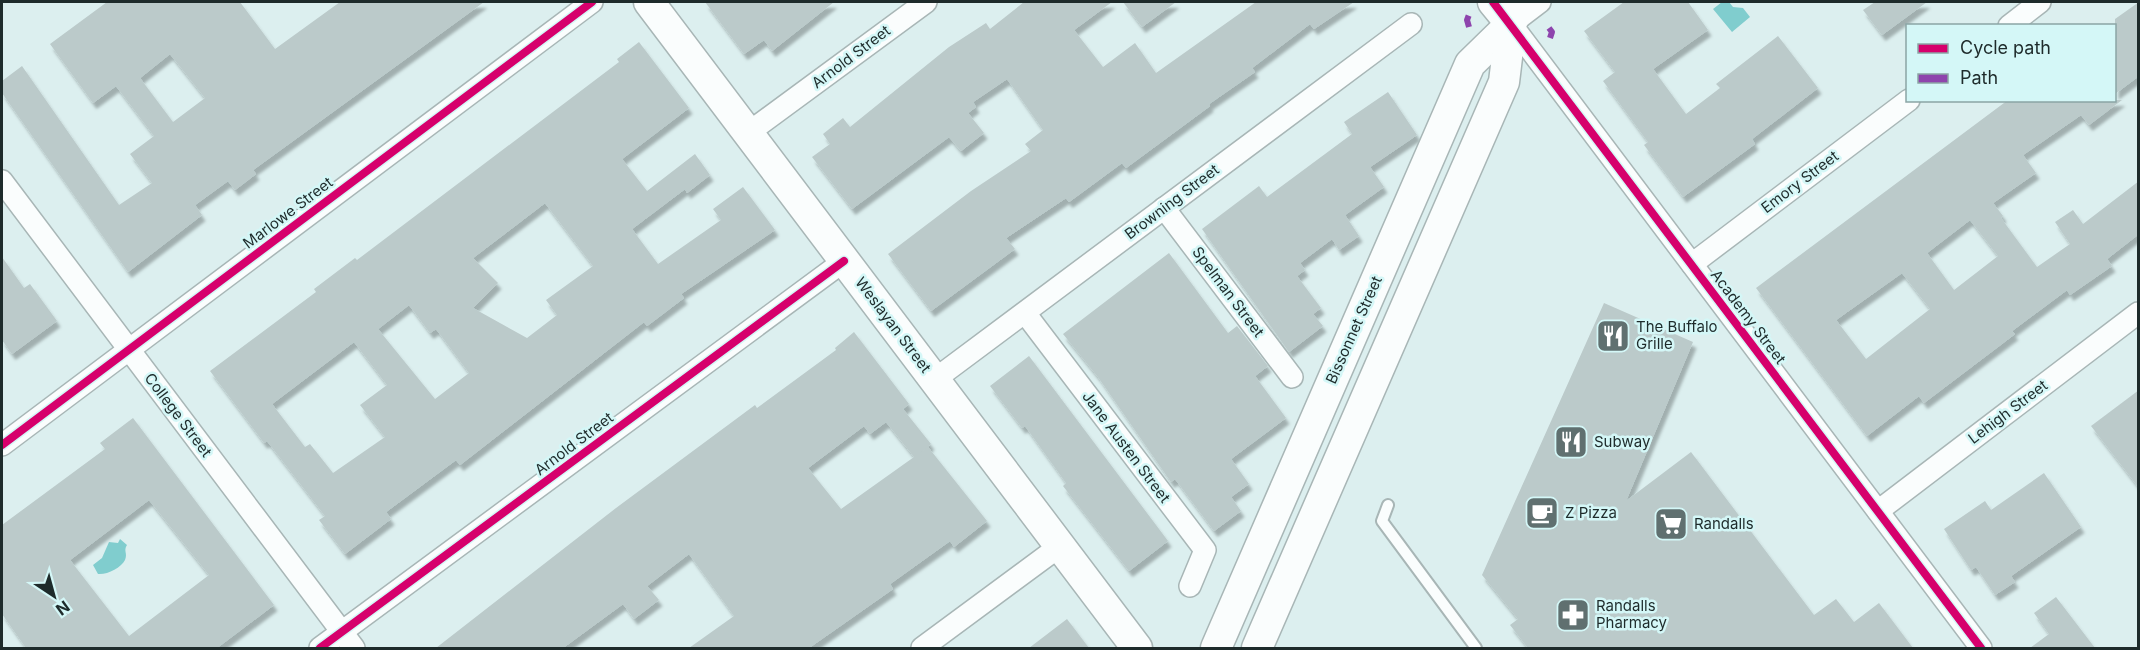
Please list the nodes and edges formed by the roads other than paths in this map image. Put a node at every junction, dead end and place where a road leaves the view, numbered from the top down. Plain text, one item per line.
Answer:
1 (592, 2) edge
2 (649, 2) edge
3 (926, 2) edge
4 (1540, 2) edge
5 (2040, 2) edge
6 (1508, 9) edge
7 (1411, 24) dead end
8 (2011, 24) edge
9 (1906, 102) edge
10 (748, 133) junction
11 (2, 182) edge
12 (1164, 208) junction
13 (844, 261) junction
14 (1692, 264) junction
15 (1024, 313) junction
16 (2139, 313) edge
17 (129, 350) junction
18 (1292, 377) dead end
19 (934, 380) junction
20 (2, 445) edge
21 (1388, 505) dead end
22 (1878, 511) junction
23 (1060, 546) junction
24 (1190, 586) dead end
25 (348, 640) edge
26 (320, 648) edge
27 (922, 648) edge
28 (1137, 648) edge
29 (1216, 648) edge
30 (1257, 648) edge
31 (1476, 648) edge
32 (1981, 648) edge

1 - 17 street, Marlowe Street
2 - 10 main road, Weslayan Street
3 - 10 street, Arnold Street
4 - 6 street
5 - 8 street
6 - 14 street, Academy Street
6 - 29 main road, Bissonnet Street
6 - 30 main road
7 - 12 street, Browning Street
9 - 14 street, Emory Street
10 - 13 main road, Weslayan Street
11 - 17 street, College Street
12 - 15 street, Browning Street
12 - 18 street, Spelman Street
13 - 19 main road, Weslayan Street
13 - 25 street, Arnold Street
14 - 22 street, Academy Street
15 - 19 street, Browning Street
15 - 24 street, Jane Austen Street
16 - 22 street, Lehigh Street
17 - 20 street, Marlowe Street
17 - 25 street, College Street
19 - 23 main road, Weslayan Street
21 - 31 lane
22 - 32 street, Academy Street
23 - 27 street
23 - 28 main road, Weslayan Street
25 - 26 street, Arnold Street

